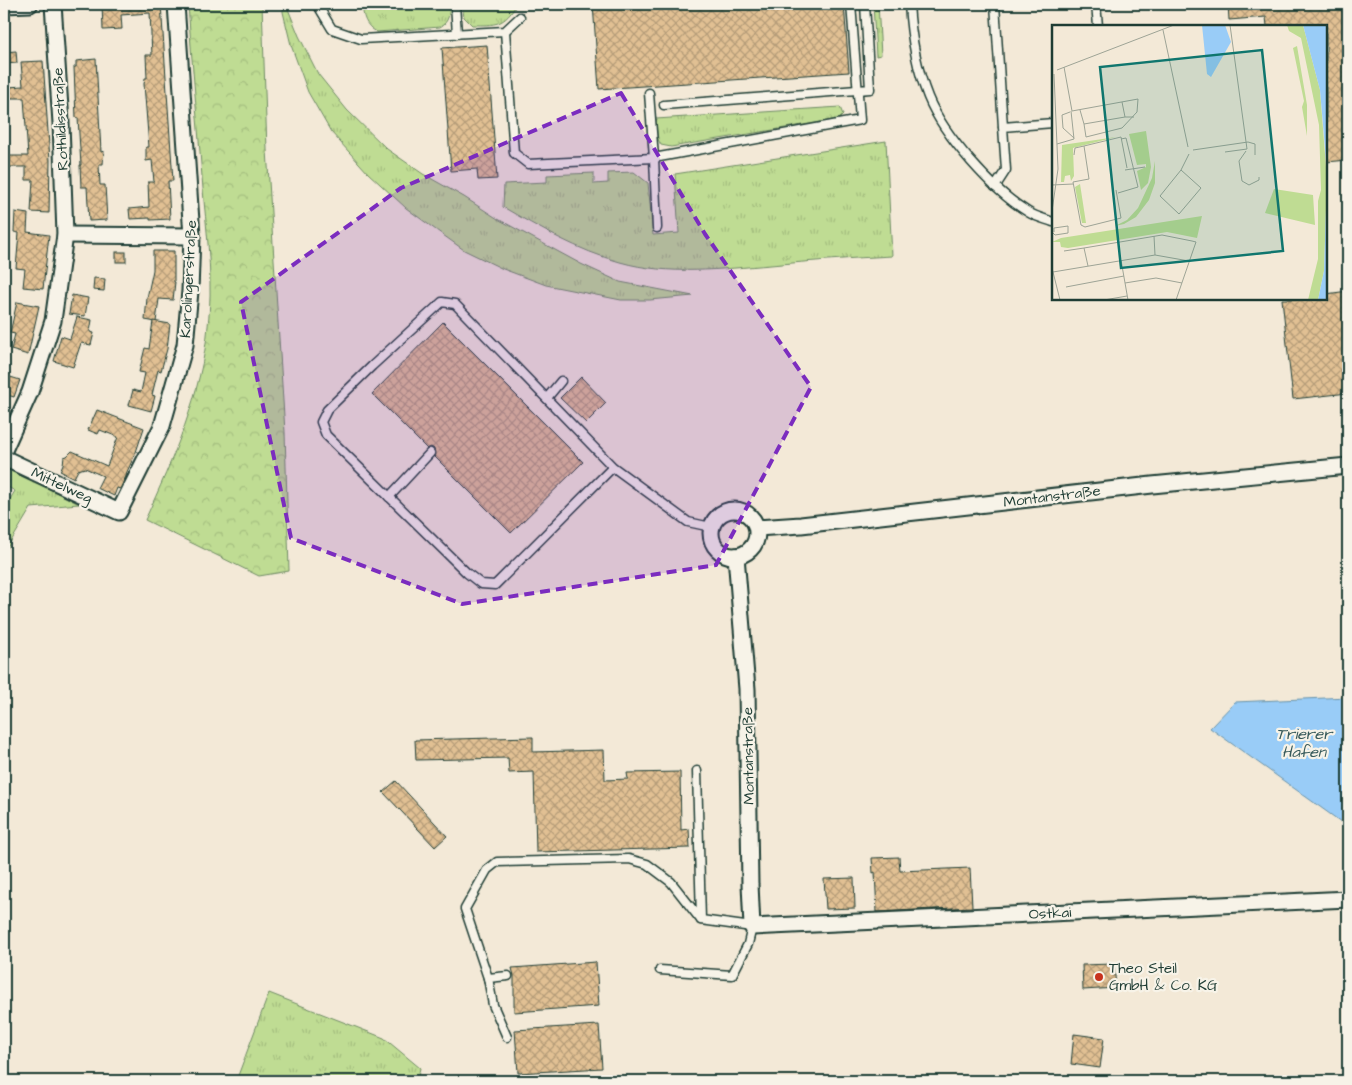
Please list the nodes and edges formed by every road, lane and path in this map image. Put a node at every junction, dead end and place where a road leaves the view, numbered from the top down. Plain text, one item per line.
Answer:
1 (30, 4) edge
2 (53, 4) edge
3 (176, 4) edge
4 (317, 4) edge
5 (455, 4) edge
6 (851, 4) edge
7 (865, 4) edge
8 (908, 4) edge
9 (995, 4) edge
10 (1096, 4) edge
11 (4, 5) edge
12 (520, 17) dead end
13 (1098, 25) edge
14 (505, 31) junction
15 (457, 34) junction
16 (858, 90) junction
17 (649, 93) dead end
18 (664, 105) dead end
19 (1052, 123) edge
20 (1003, 128) junction
21 (654, 158) junction
22 (996, 187) junction
23 (1052, 222) edge
24 (657, 228) dead end
25 (65, 235) junction
26 (192, 236) junction
27 (561, 381) dead end
28 (547, 398) junction
29 (4, 450) edge
30 (430, 453) dead end
31 (4, 458) edge
32 (1348, 466) edge
33 (613, 467) junction
34 (389, 497) junction
35 (119, 512) joint
36 (711, 527) junction
37 (757, 528) junction
38 (736, 556) junction
39 (696, 771) dead end
40 (1348, 899) edge
41 (701, 920) junction
42 (752, 927) junction
43 (660, 970) dead end
44 (508, 976) dead end
45 (488, 978) junction
46 (507, 1037) dead end

1 - 11 street
2 - 25 street, Rothildisstraße
3 - 26 street, Karolingerstraße
4 - 15 lane
5 - 15 lane
6 - 16 lane
7 - 16 lane
8 - 22 lane
9 - 20 lane
10 - 13 lane
12 - 14 lane
14 - 15 lane
14 - 21 lane
16 - 18 lane
16 - 21 lane
17 - 21 lane
19 - 20 lane
20 - 22 lane
21 - 24 lane
22 - 23 lane
25 - 26 street
25 - 29 street, Rothildisstraße
26 - 35 street, Karolingerstraße
27 - 28 lane
28 - 33 lane
28 - 34 lane
30 - 34 lane
31 - 35 street, Mittelweg
32 - 37 street, Montanstraße
33 - 34 lane
33 - 36 lane
36 - 37 street
36 - 38 street
37 - 38 street
38 - 42 street, Montanstraße
39 - 41 lane
40 - 42 street, Ostkai
41 - 42 lane
41 - 45 lane
42 - 43 lane
44 - 45 lane
45 - 46 lane

